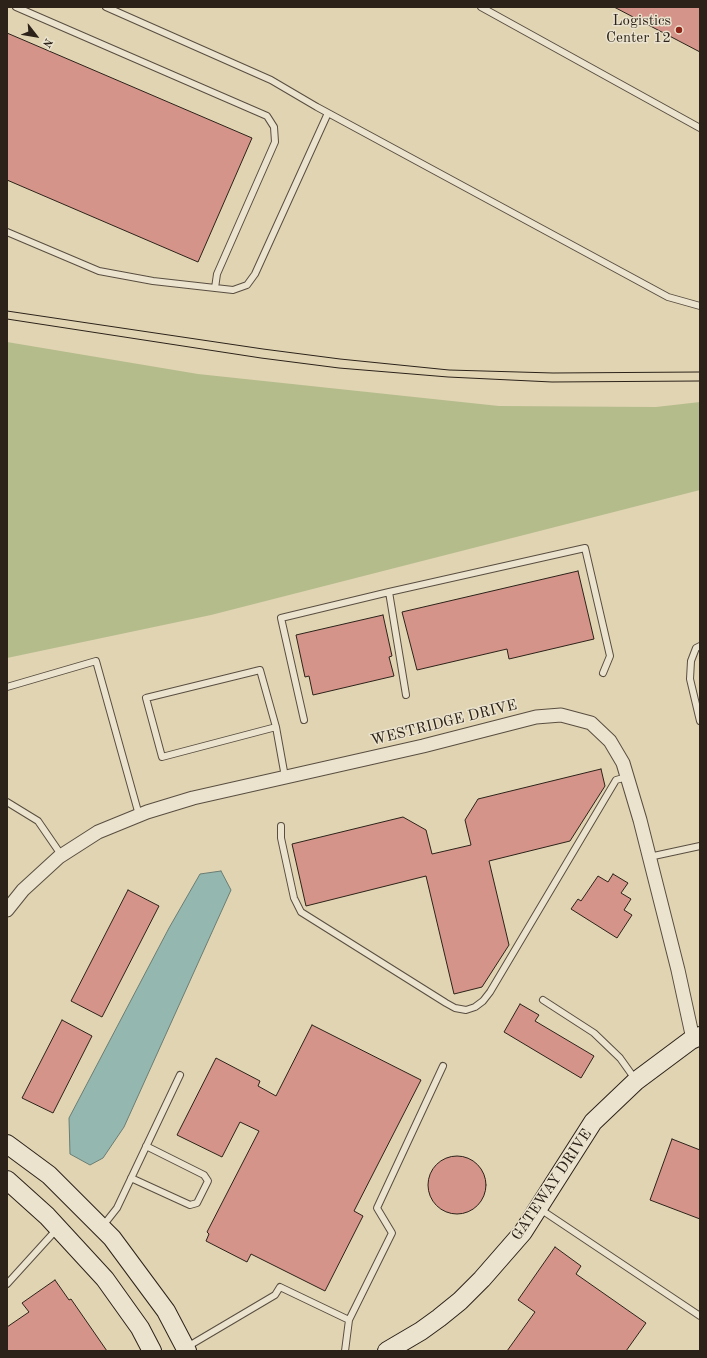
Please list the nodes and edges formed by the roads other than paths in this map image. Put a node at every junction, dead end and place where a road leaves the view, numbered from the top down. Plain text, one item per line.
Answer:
1 (16, 7) edge
2 (106, 7) edge
3 (481, 7) edge
4 (328, 113) junction
5 (700, 122) edge
6 (693, 124) junction
7 (700, 128) edge
8 (7, 232) edge
9 (215, 288) junction
10 (700, 306) edge
11 (389, 592) junction
12 (700, 646) edge
13 (603, 673) dead end
14 (7, 687) edge
15 (406, 695) dead end
16 (304, 720) dead end
17 (700, 721) edge
18 (276, 727) junction
19 (627, 777) junction
20 (285, 778) junction
21 (7, 802) edge
22 (139, 815) junction
23 (280, 826) dead end
24 (700, 846) edge
25 (62, 856) junction
26 (649, 857) junction
27 (7, 910) edge
28 (543, 1000) dead end
29 (696, 1037) edge
30 (443, 1066) dead end
31 (180, 1075) dead end
32 (636, 1081) junction
33 (7, 1144) edge
34 (146, 1146) junction
35 (131, 1178) junction
36 (7, 1180) edge
37 (538, 1209) junction
38 (58, 1228) junction
39 (102, 1228) junction
40 (7, 1284) edge
41 (700, 1316) edge
42 (349, 1320) junction
43 (187, 1350) edge
44 (152, 1351) edge
45 (345, 1351) edge
46 (387, 1351) edge

1 - 9 lane
2 - 4 lane
3 - 6 lane
4 - 9 lane
4 - 10 lane
5 - 6 lane
6 - 7 lane
8 - 9 lane
11 - 13 lane
11 - 15 lane
11 - 16 lane
12 - 17 lane
14 - 22 lane
18 - 18 lane
18 - 20 lane
19 - 20 street, WESTRIDGE DRIVE
19 - 23 lane
19 - 26 street, WESTRIDGE DRIVE
20 - 22 street, WESTRIDGE DRIVE
21 - 25 lane
22 - 25 street, WESTRIDGE DRIVE
24 - 26 lane
25 - 27 street, WESTRIDGE DRIVE
26 - 29 street, WESTRIDGE DRIVE
28 - 32 lane
29 - 32 main road, GATEWAY DRIVE
30 - 42 lane
31 - 34 lane
32 - 37 main road, GATEWAY DRIVE
33 - 39 main road
34 - 35 lane
34 - 35 lane
35 - 39 lane
36 - 38 main road
37 - 41 lane
37 - 46 main road, GATEWAY DRIVE
38 - 40 lane
38 - 44 main road
39 - 43 main road
42 - 43 lane
42 - 45 lane

